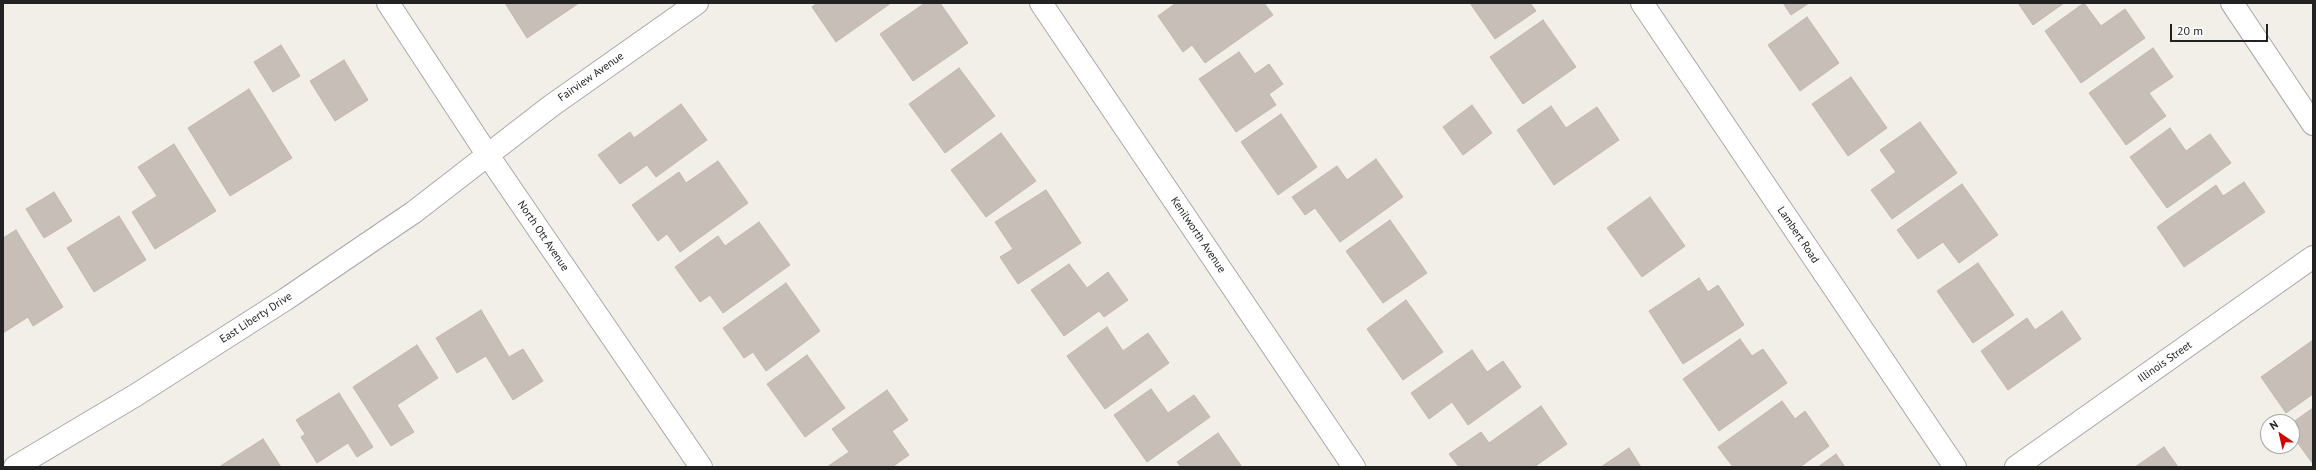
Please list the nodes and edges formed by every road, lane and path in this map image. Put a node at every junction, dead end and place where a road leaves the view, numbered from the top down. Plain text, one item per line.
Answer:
1 (388, 3) edge
2 (696, 3) edge
3 (1041, 3) edge
4 (1642, 3) edge
5 (2232, 3) edge
6 (2313, 124) edge
7 (487, 154) junction
8 (2313, 257) edge
9 (15, 467) edge
10 (701, 467) edge
11 (1354, 467) edge
12 (1955, 467) edge
13 (2016, 467) edge

1 - 7 street, North Ott Avenue
2 - 7 street, Fairview Avenue
3 - 11 street, Kenilworth Avenue
4 - 12 street, Lambert Road
5 - 6 street
7 - 9 street, East Liberty Drive
7 - 10 street, North Ott Avenue
8 - 13 street, Illinois Street

